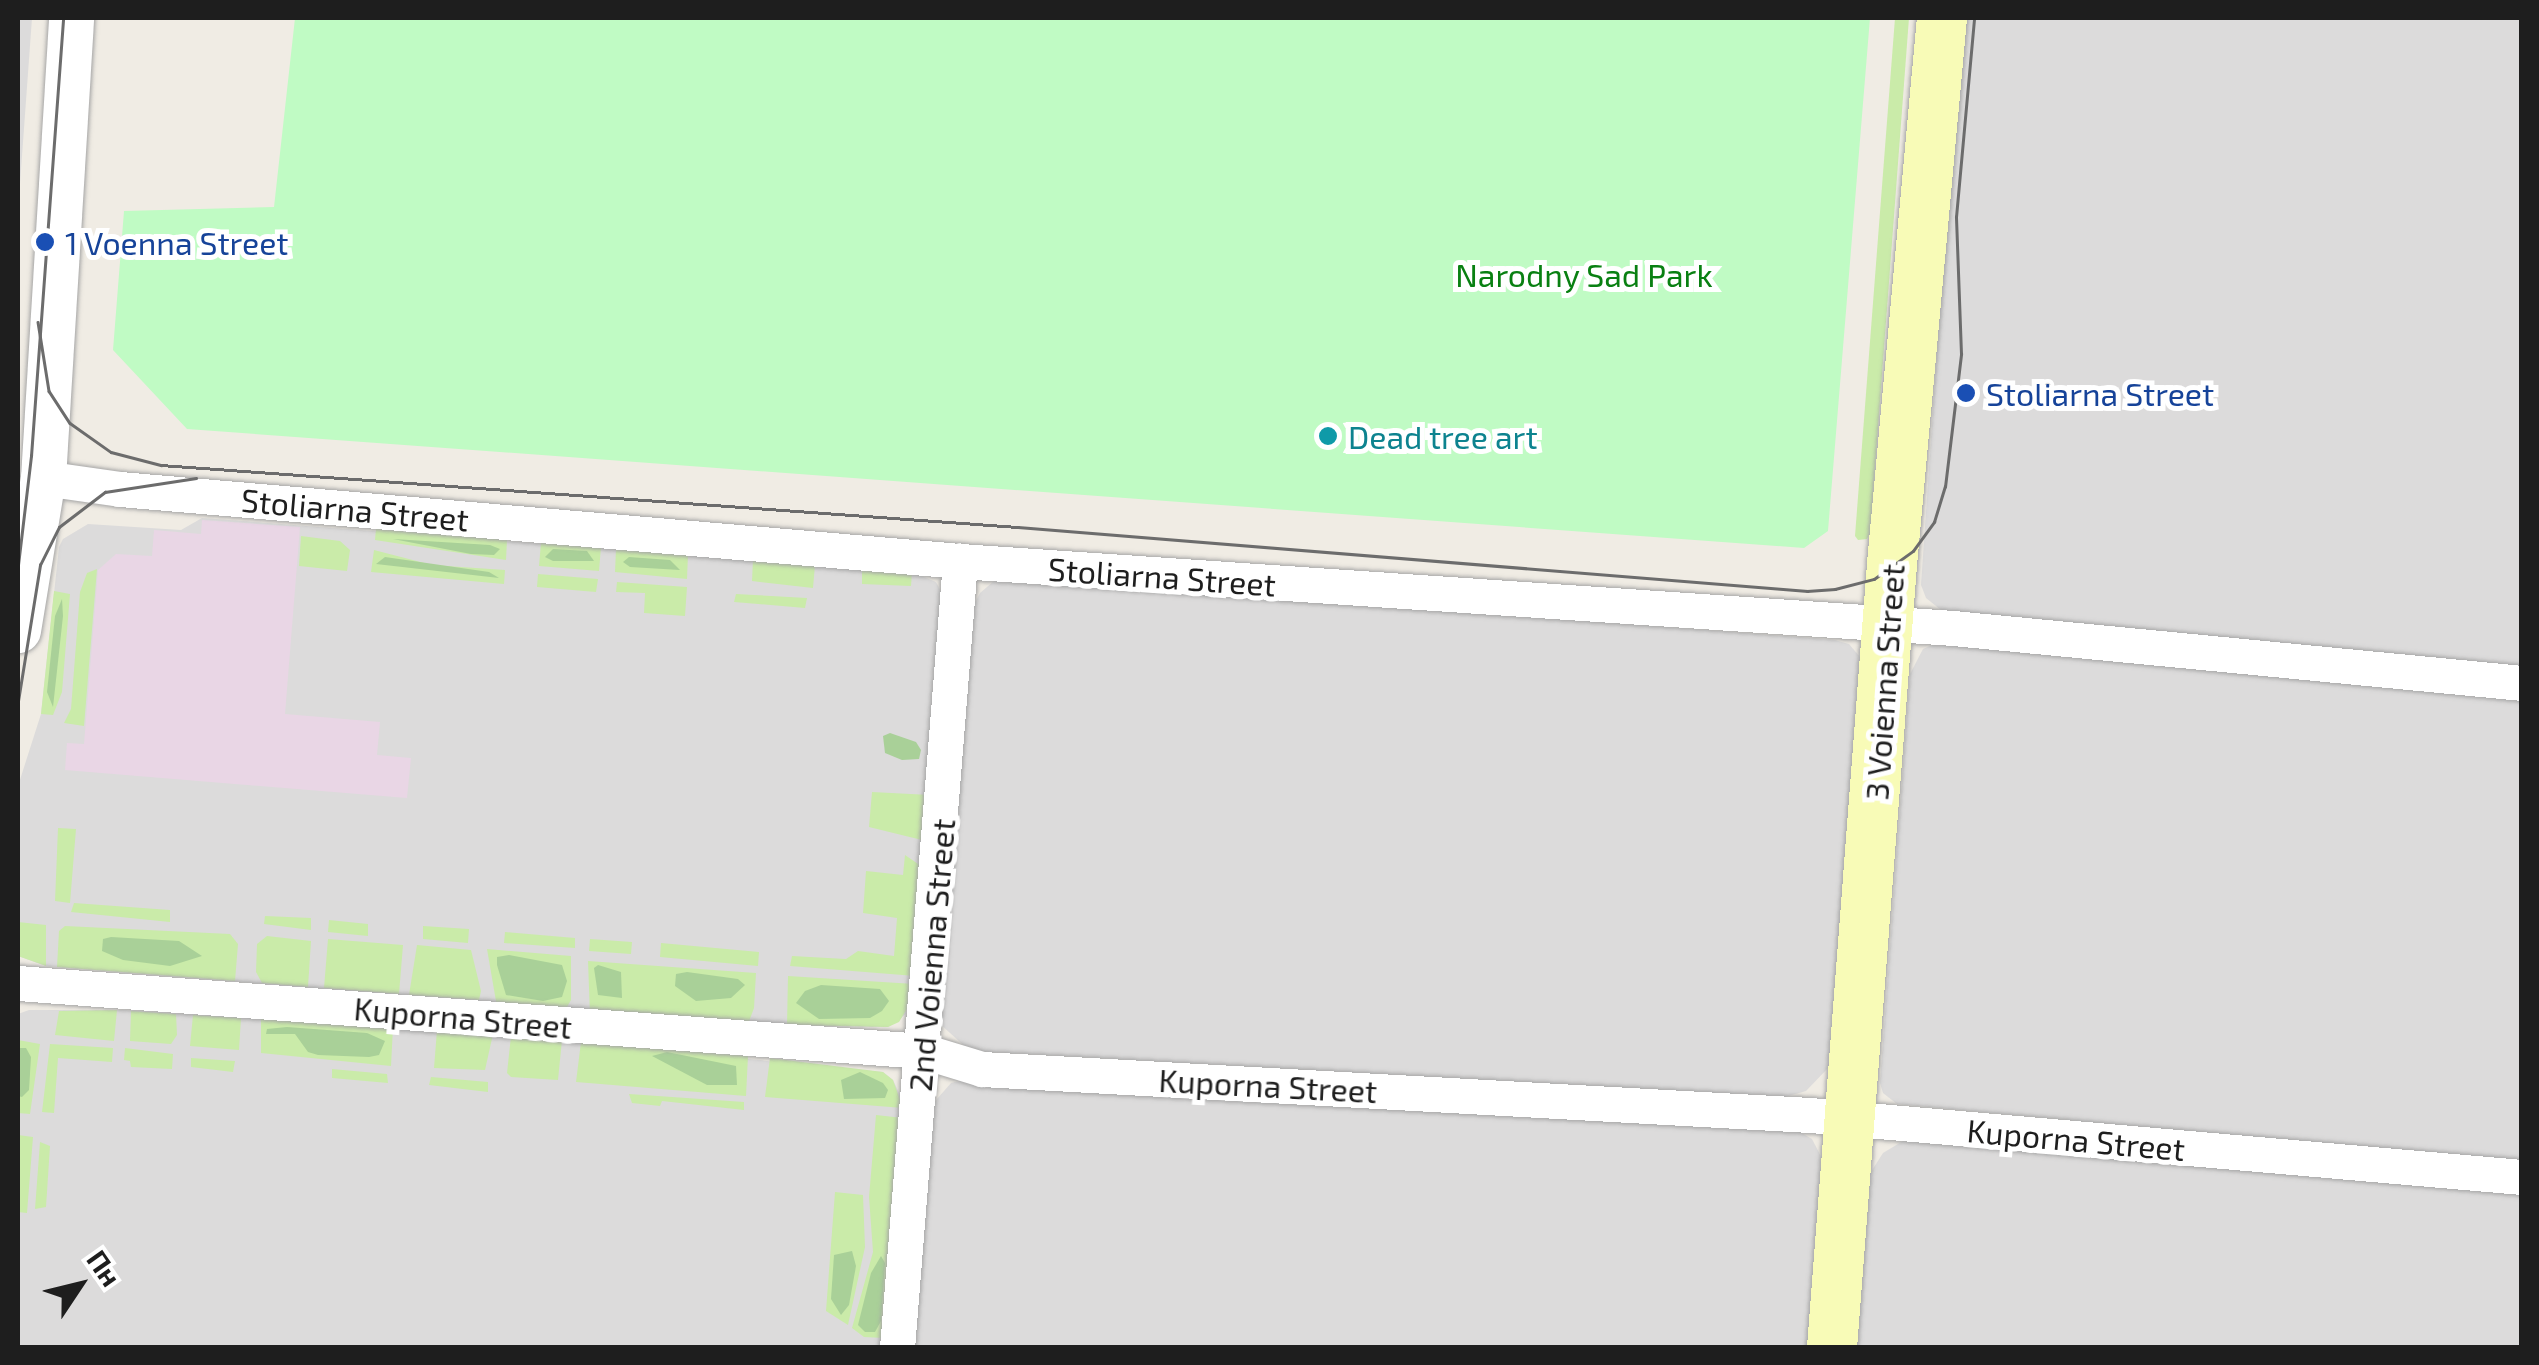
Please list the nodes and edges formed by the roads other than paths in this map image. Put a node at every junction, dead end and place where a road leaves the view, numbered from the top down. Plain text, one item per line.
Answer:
1 (71, 18) edge
2 (1942, 18) edge
3 (42, 478) junction
4 (960, 562) junction
5 (1888, 623) junction
6 (18, 630) edge
7 (2522, 683) edge
8 (18, 983) edge
9 (923, 1051) junction
10 (1850, 1118) junction
11 (2522, 1177) edge
12 (898, 1348) edge
13 (1832, 1348) edge

1 - 3 street
2 - 5 main road, 3 Voienna Street
3 - 4 street, Stoliarna Street
3 - 6 street
4 - 5 street, Stoliarna Street
4 - 9 street, 2nd Voienna Street
5 - 7 street, Stoliarna Street
5 - 10 main road, 3 Voienna Street
8 - 9 street, Kuporna Street
9 - 10 street, Kuporna Street
9 - 12 street, 2nd Voienna Street
10 - 11 street, Kuporna Street
10 - 13 main road, 3 Voienna Street

